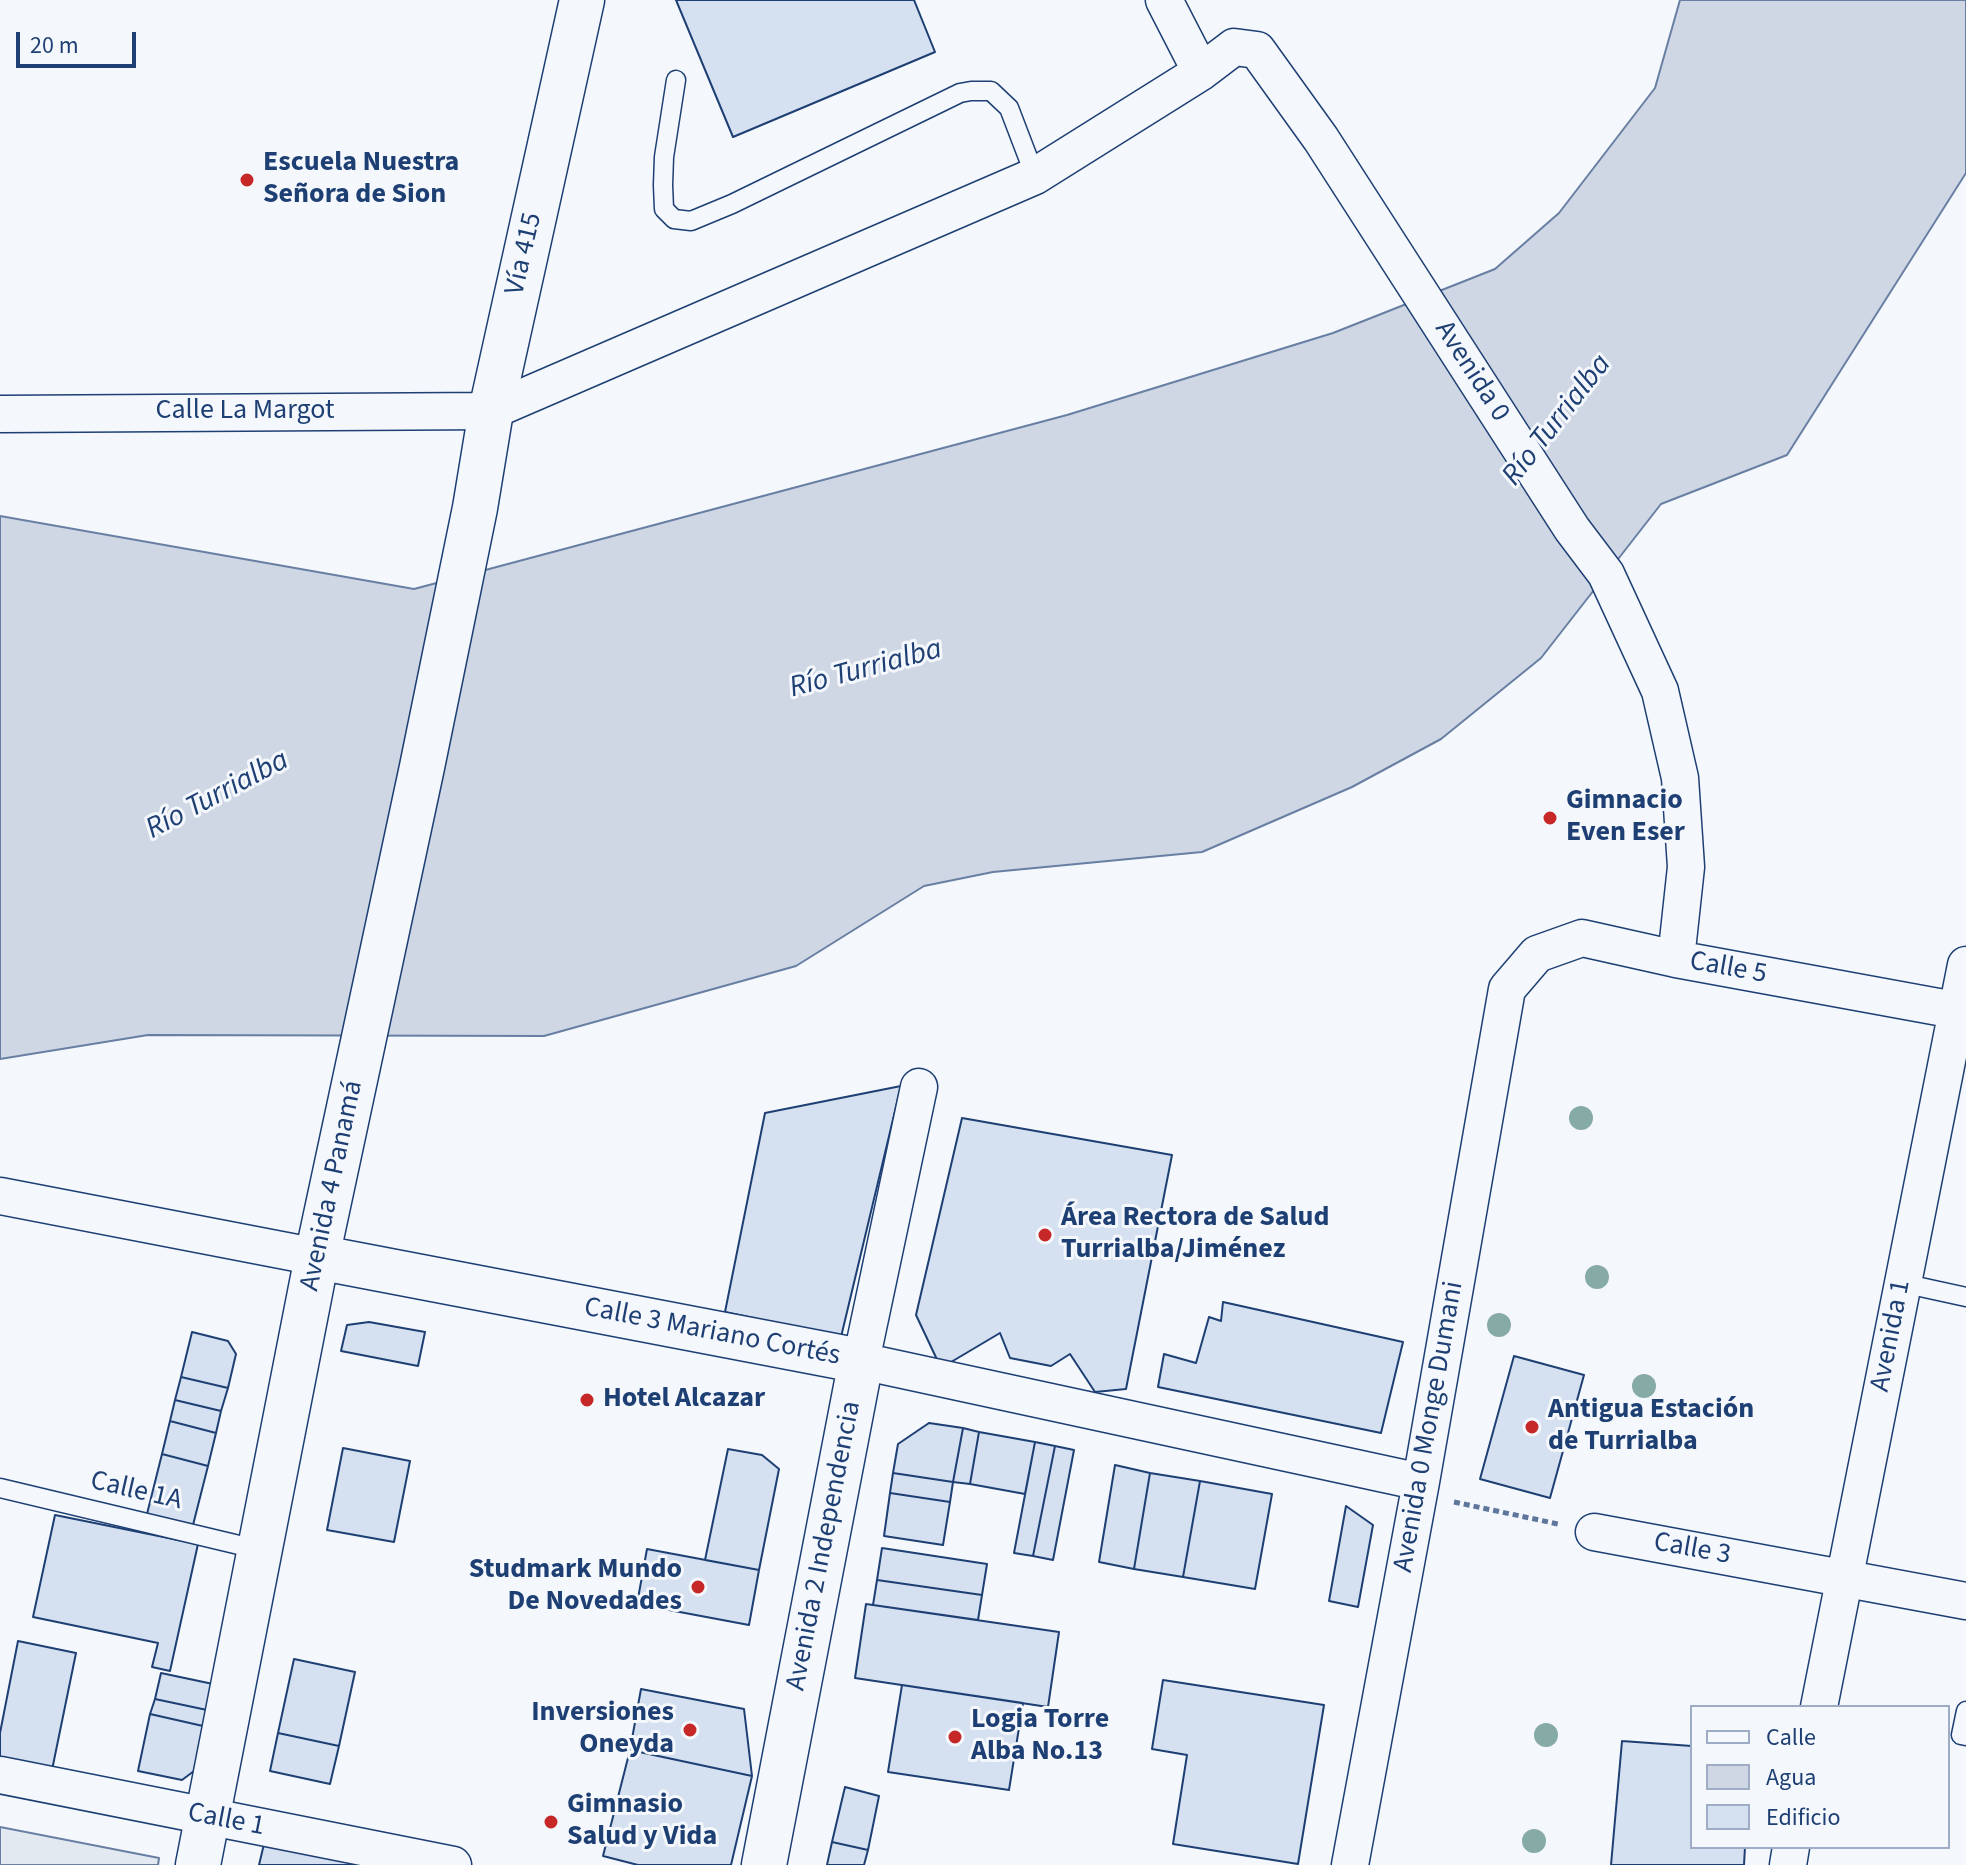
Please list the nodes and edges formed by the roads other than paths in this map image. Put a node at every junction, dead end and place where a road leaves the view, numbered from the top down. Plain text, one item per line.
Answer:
1 (582, 0) edge
2 (1164, 0) edge
3 (1201, 72) junction
4 (676, 80) dead end
5 (1035, 176) junction
6 (491, 411) junction
7 (0, 414) edge
8 (475, 508) joint
9 (1676, 959) junction
10 (1966, 965) edge
11 (1507, 989) joint
12 (1962, 1011) edge
13 (919, 1087) dead end
14 (0, 1196) edge
15 (317, 1257) junction
16 (1902, 1283) junction
17 (1966, 1297) edge
18 (861, 1361) junction
19 (0, 1488) edge
20 (1420, 1488) junction
21 (1594, 1532) road end
22 (260, 1550) junction
23 (1845, 1577) junction
24 (1966, 1601) edge
25 (1819, 1705) edge
26 (1966, 1711) edge
27 (1966, 1736) edge
28 (0, 1775) edge
29 (207, 1818) junction
30 (198, 1865) edge
31 (453, 1865) edge
32 (764, 1865) edge
33 (1350, 1865) edge

1 - 6 street, Vía 415
2 - 3 street
3 - 5 street, Avenida 0
3 - 9 street, Avenida 0
4 - 5 lane
5 - 6 street, Avenida 0
6 - 7 street, Calle La Margot
6 - 8 street, Vía 415
8 - 15 street, Avenida 4 Panamá
9 - 11 street, Calle 5
9 - 12 street, Calle 5
10 - 12 street, Avenida 1
11 - 20 street, Avenida 0 Monge Dumani
12 - 16 street, Avenida 1
13 - 18 street, Avenida 2 Independencia
14 - 15 street, Calle 3 Mariano Cortés
15 - 18 street, Calle 3 Mariano Cortés
15 - 22 street, Avenida 4 Panamá
16 - 17 lane
16 - 23 street, Avenida 1
18 - 20 street, Calle 3 Mariano Cortés
18 - 32 street, Avenida 2 Independencia
19 - 22 lane, Calle 1A
20 - 33 street, Avenida 0 Monge Dumani
21 - 23 street, Calle 3
22 - 29 street, Avenida 4 Panamá
23 - 24 street, Calle 3
23 - 25 street, Avenida 1
26 - 27 lane
28 - 29 street, Calle 1
29 - 30 street, Avenida 4 Panamá
29 - 31 street, Calle 1

